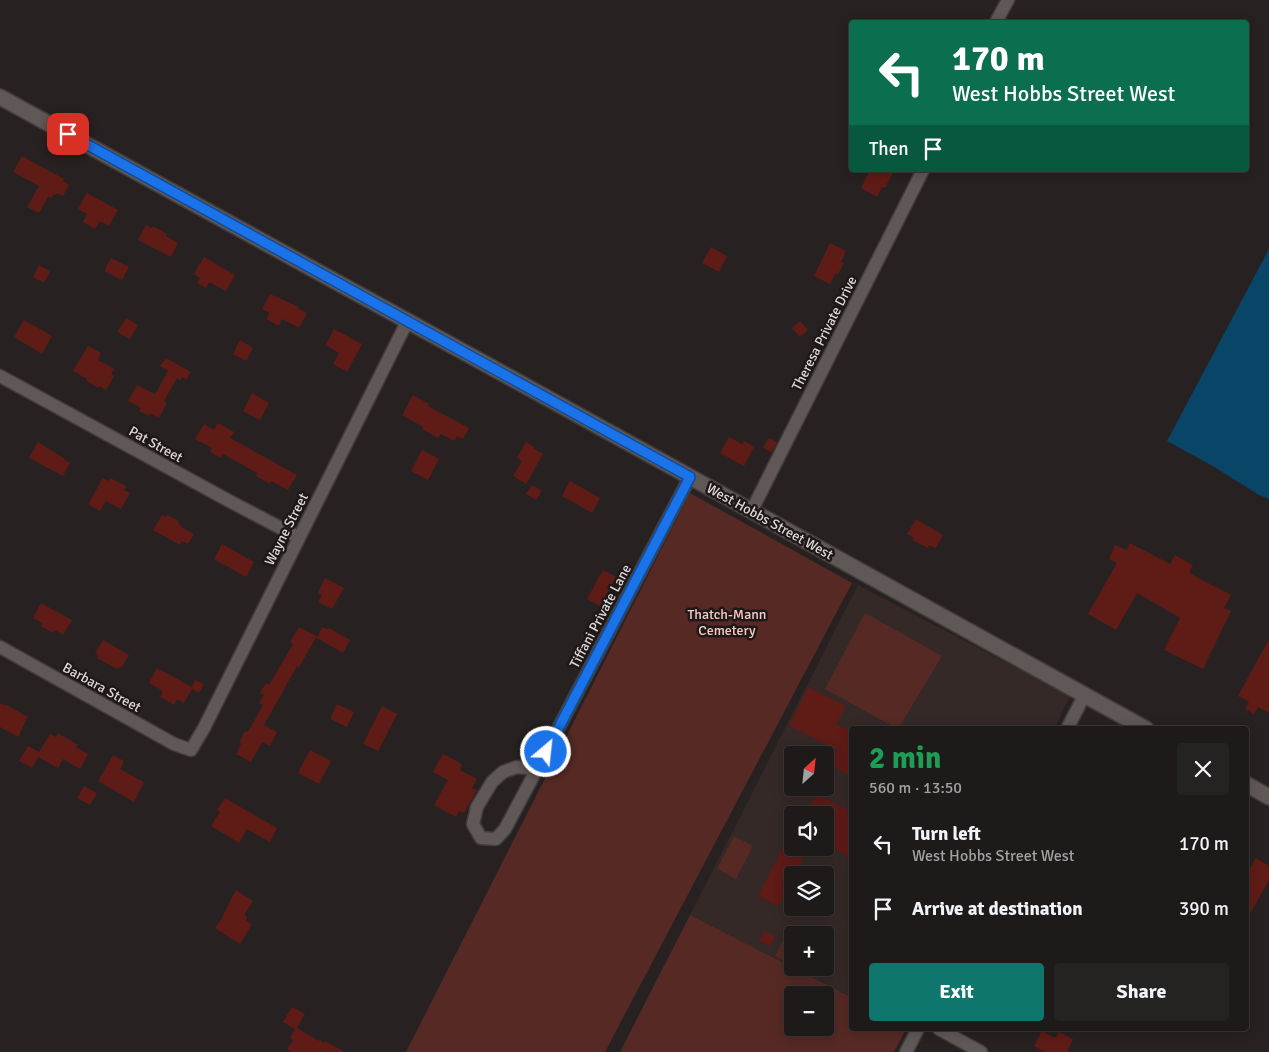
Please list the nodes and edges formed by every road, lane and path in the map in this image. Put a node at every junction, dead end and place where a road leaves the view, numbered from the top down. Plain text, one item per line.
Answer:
1 (1008, 0) edge
2 (997, 20) edge
3 (0, 97) edge
4 (922, 172) edge
5 (407, 322) junction
6 (0, 376) edge
7 (690, 477) junction
8 (752, 510) junction
9 (298, 537) junction
10 (0, 647) edge
11 (1085, 694) junction
12 (1069, 726) edge
13 (1141, 726) edge
14 (191, 750) joint
15 (537, 769) junction
16 (1249, 786) edge
17 (1269, 797) edge
18 (917, 1031) edge
19 (943, 1031) edge
20 (906, 1052) edge
21 (980, 1052) edge

1 - 2 street
3 - 5 street, West Hobbs Street West
4 - 8 street, Theresa Private Drive
5 - 7 street, West Hobbs Street West
5 - 9 street, Wayne Street
6 - 9 street, Pat Street
7 - 8 street, West Hobbs Street West
7 - 15 street, Tiffani Private Lane
8 - 11 street, West Hobbs Street West
9 - 14 street, Wayne Street
10 - 14 street, Barbara Street
11 - 12 street
11 - 13 street, West Hobbs Street West
15 - 15 street, Tiffani Private Lane
16 - 17 street
18 - 20 street
19 - 21 street

